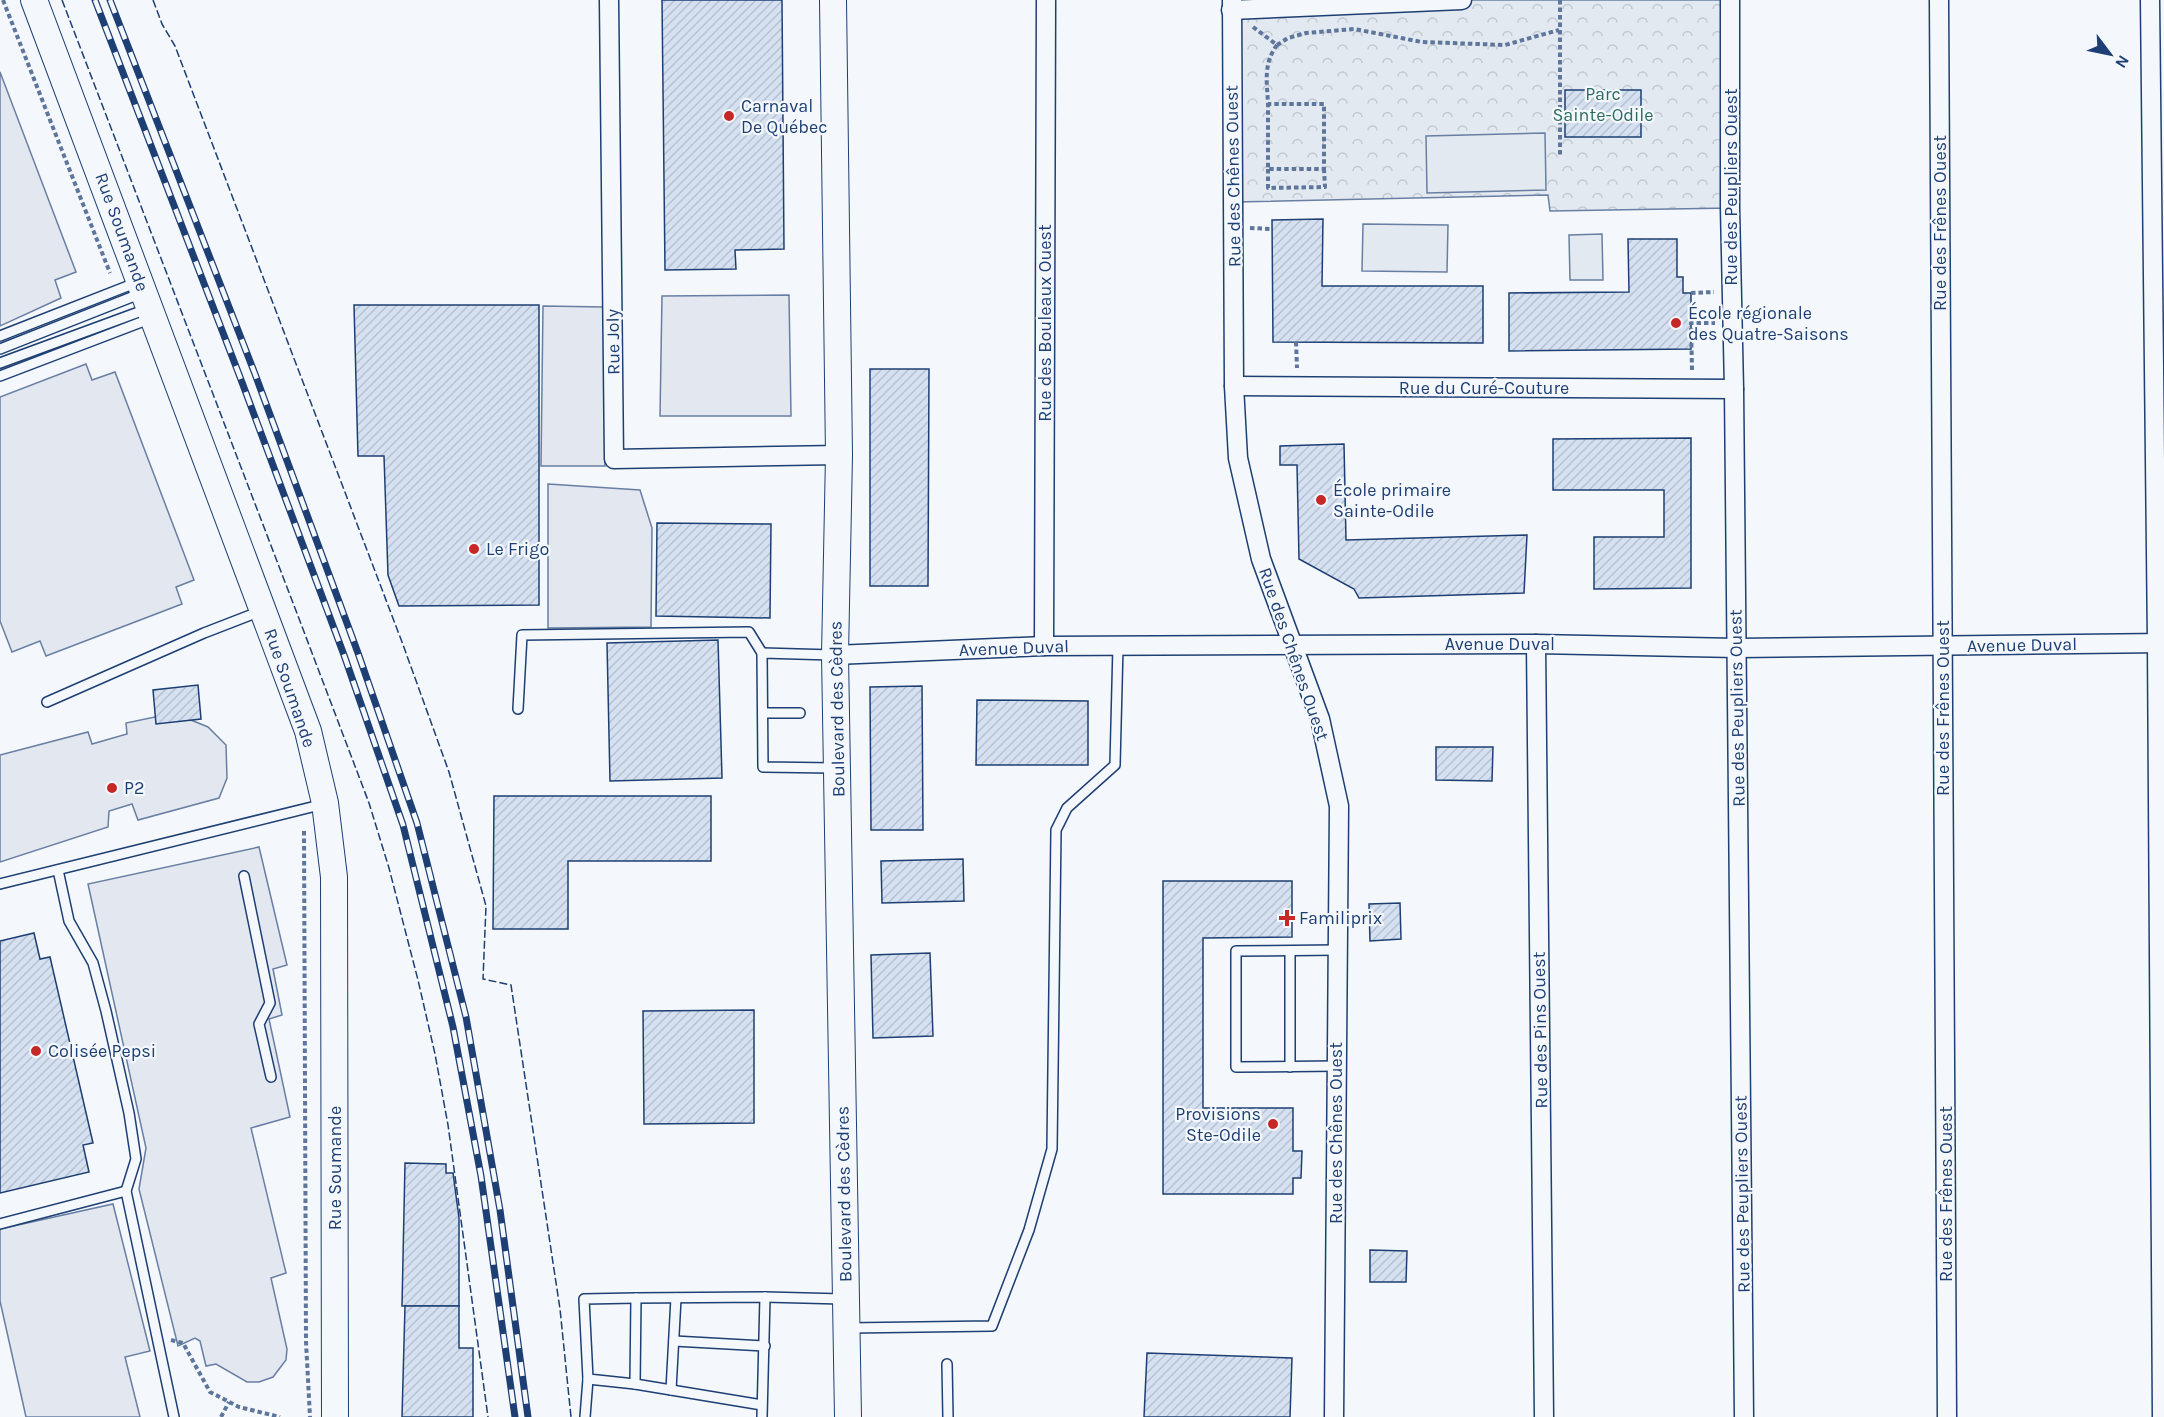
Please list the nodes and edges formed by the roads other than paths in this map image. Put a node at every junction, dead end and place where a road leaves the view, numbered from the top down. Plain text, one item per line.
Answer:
1 (34, 0) edge
2 (609, 0) edge
3 (833, 0) edge
4 (1046, 0) edge
5 (1462, 0) edge
6 (1730, 0) edge
7 (1939, 0) edge
8 (2150, 0) edge
9 (1232, 5) edge
10 (147, 300) junction
11 (0, 336) edge
12 (0, 349) edge
13 (0, 363) edge
14 (0, 376) edge
15 (1234, 386) junction
16 (1734, 389) junction
17 (838, 455) junction
18 (263, 610) junction
19 (2161, 643) edge
20 (1536, 644) junction
21 (1292, 645) junction
22 (1044, 646) junction
23 (1118, 646) junction
24 (1943, 646) junction
25 (1737, 648) junction
26 (762, 653) junction
27 (836, 655) junction
28 (47, 702) dead end
29 (518, 709) dead end
30 (763, 712) junction
31 (800, 712) dead end
32 (837, 768) junction
33 (315, 806) junction
34 (58, 870) junction
35 (244, 876) dead end
36 (0, 884) edge
37 (1338, 950) junction
38 (1290, 951) junction
39 (1337, 1066) junction
40 (1290, 1067) junction
41 (271, 1077) dead end
42 (126, 1191) junction
43 (0, 1224) edge
44 (765, 1297) junction
45 (636, 1298) junction
46 (676, 1298) junction
47 (846, 1299) junction
48 (846, 1328) junction
49 (674, 1341) junction
50 (765, 1346) junction
51 (947, 1364) dead end
52 (588, 1379) junction
53 (635, 1384) junction
54 (671, 1390) junction
55 (762, 1405) junction
56 (174, 1417) edge
57 (335, 1417) edge
58 (585, 1417) edge
59 (762, 1417) edge
60 (848, 1417) edge
61 (948, 1417) edge
62 (1334, 1417) edge
63 (1544, 1417) edge
64 (1744, 1417) edge
65 (1947, 1417) edge
66 (2162, 1417) edge

1 - 10 street, Rue Soumande
2 - 17 street, Rue Joly
3 - 17 street, Boulevard des Cèdres
4 - 22 street, Rue des Bouleaux Ouest
5 - 9 street
6 - 16 street, Rue des Peupliers Ouest
7 - 24 street, Rue des Frênes Ouest
8 - 19 street
9 - 15 street, Rue des Chênes Ouest
10 - 11 lane
10 - 12 lane
10 - 13 lane
10 - 14 lane
10 - 18 street, Rue Soumande
15 - 16 street, Rue du Curé-Couture
15 - 21 street, Rue des Chênes Ouest
16 - 25 street, Rue des Peupliers Ouest
17 - 27 street, Boulevard des Cèdres
18 - 28 lane
18 - 33 street, Rue Soumande
19 - 24 street, Avenue Duval
19 - 66 street
20 - 21 street, Avenue Duval
20 - 25 street, Avenue Duval
20 - 63 street, Rue des Pins Ouest
21 - 23 street, Avenue Duval
21 - 37 street, Rue des Chênes Ouest
22 - 23 street, Avenue Duval
22 - 27 street, Avenue Duval
23 - 48 lane
24 - 25 street, Avenue Duval
24 - 65 street, Rue des Frênes Ouest
25 - 64 street, Rue des Peupliers Ouest
26 - 27 lane
26 - 29 lane
26 - 30 lane
27 - 32 street, Boulevard des Cèdres
30 - 31 lane
30 - 32 lane
32 - 47 street, Boulevard des Cèdres
33 - 34 lane
33 - 57 street, Rue Soumande
34 - 36 lane
34 - 42 lane
35 - 41 lane
37 - 38 lane
37 - 39 street, Rue des Chênes Ouest
38 - 40 lane
38 - 40 lane
39 - 40 lane
39 - 62 street, Rue des Chênes Ouest
42 - 43 lane
42 - 56 lane
44 - 46 lane
44 - 47 lane
44 - 50 lane
45 - 46 lane
45 - 52 lane
45 - 53 lane
46 - 49 lane
47 - 48 street, Boulevard des Cèdres
48 - 60 street, Boulevard des Cèdres
49 - 50 lane
49 - 54 lane
50 - 55 lane
51 - 61 lane
52 - 53 lane
52 - 58 lane
53 - 54 lane
54 - 55 lane
55 - 59 lane

